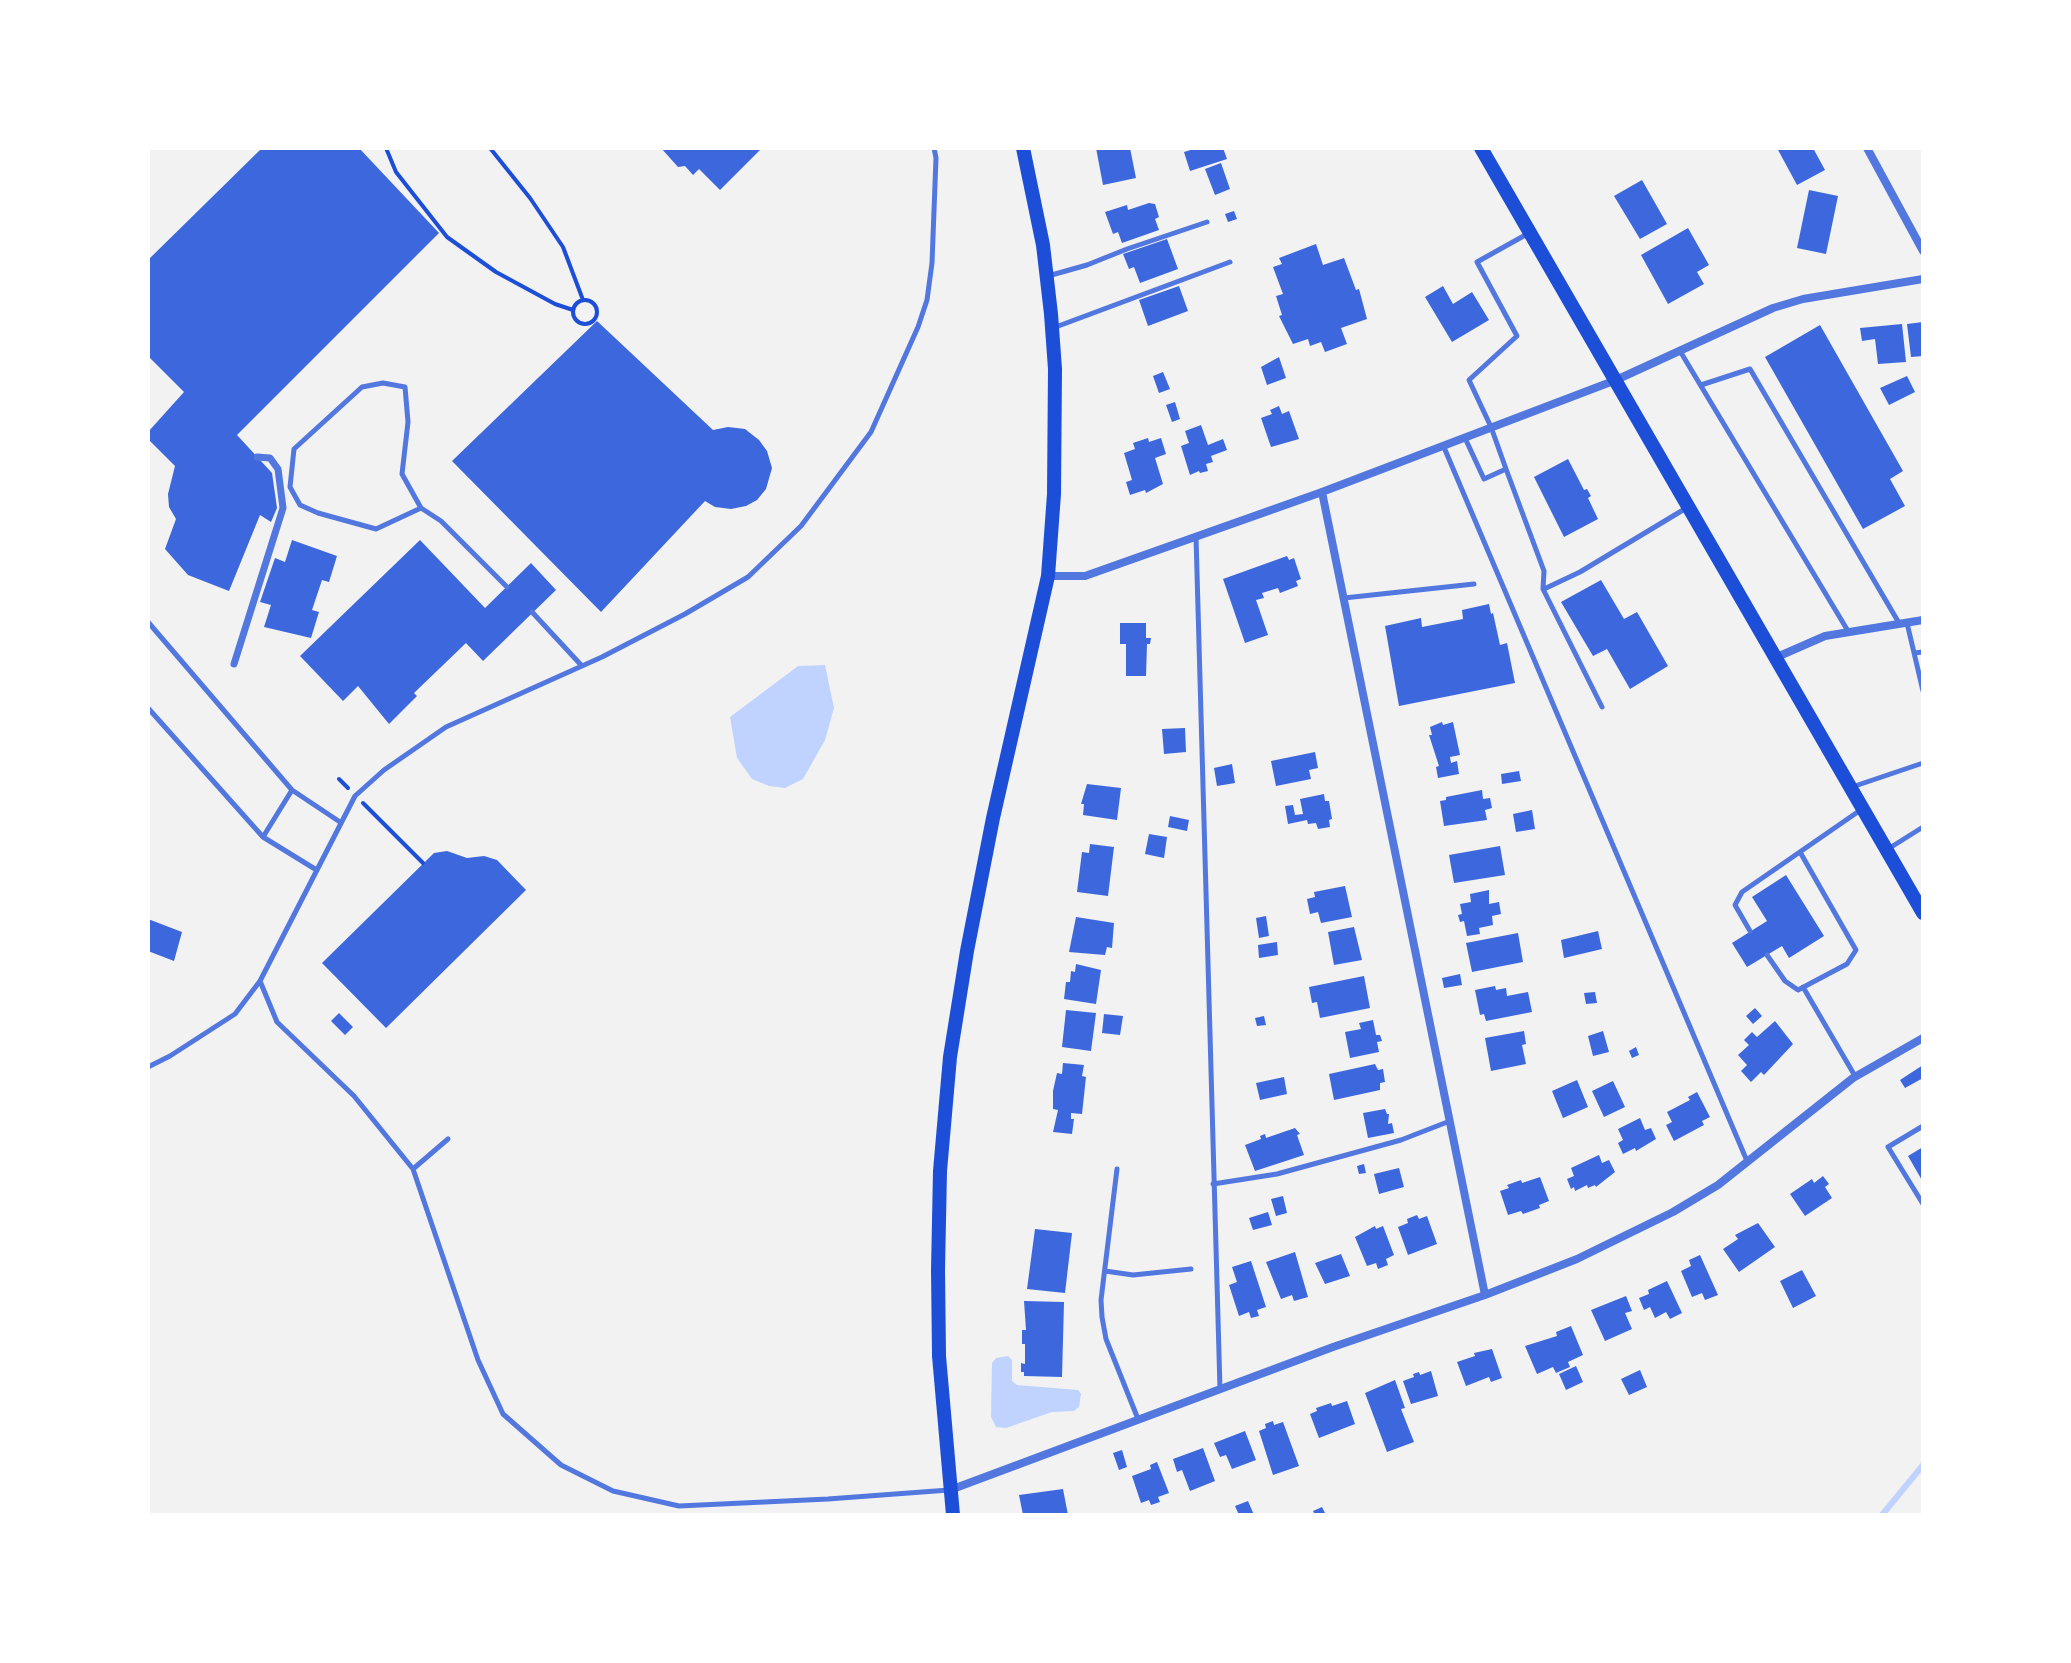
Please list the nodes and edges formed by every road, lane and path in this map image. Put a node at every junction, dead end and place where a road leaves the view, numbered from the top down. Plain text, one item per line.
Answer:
1 (386, 148) edge
2 (490, 148) edge
3 (934, 148) edge
4 (1023, 148) edge
5 (1481, 148) edge
6 (1867, 148) edge
7 (1207, 222) dead end
8 (1531, 233) junction
9 (1923, 251) edge
10 (1230, 262) dead end
11 (1047, 277) junction
12 (1923, 279) edge
13 (583, 300) junction
14 (573, 310) junction
15 (1052, 328) junction
16 (1680, 351) junction
17 (1616, 380) junction
18 (1701, 385) junction
19 (1491, 427) junction
20 (1465, 437) junction
21 (1443, 445) junction
22 (257, 457) dead end
23 (1506, 469) junction
24 (1322, 492) junction
25 (1688, 506) junction
26 (421, 508) junction
27 (1196, 537) junction
28 (1048, 576) junction
29 (1474, 584) dead end
30 (507, 587) dead end
31 (1543, 589) junction
32 (1344, 598) junction
33 (532, 612) dead end
34 (1923, 620) edge
35 (148, 622) edge
36 (1903, 623) junction
37 (1848, 631) junction
38 (1923, 652) edge
39 (1914, 653) junction
40 (1777, 657) junction
41 (234, 664) dead end
42 (582, 666) junction
43 (1923, 691) edge
44 (1602, 707) dead end
45 (148, 708) edge
46 (1923, 763) edge
47 (339, 779) dead end
48 (1852, 787) junction
49 (292, 790) junction
50 (355, 796) junction
51 (1863, 808) junction
52 (340, 822) junction
53 (1923, 827) edge
54 (263, 837) junction
55 (1887, 849) junction
56 (1800, 852) junction
57 (423, 863) dead end
58 (315, 869) junction
59 (1923, 913) edge
60 (1750, 931) dead end
61 (1767, 955) dead end
62 (260, 981) junction
63 (1803, 987) junction
64 (1923, 1038) edge
65 (148, 1067) edge
66 (1856, 1076) junction
67 (1450, 1121) junction
68 (1923, 1126) edge
69 (448, 1139) dead end
70 (1747, 1161) junction
71 (413, 1169) junction
72 (1117, 1169) dead end
73 (1213, 1184) junction
74 (1923, 1204) edge
75 (1191, 1269) dead end
76 (1105, 1271) junction
77 (1485, 1295) junction
78 (1220, 1389) junction
79 (1138, 1419) junction
80 (950, 1490) junction
81 (953, 1515) edge

1 - 14 path
2 - 13 path
3 - 42 lane
4 - 11 main road
5 - 8 main road
6 - 9 street
7 - 11 lane
8 - 17 main road
8 - 19 lane
10 - 15 lane
11 - 15 main road
12 - 16 street
13 - 14 path
13 - 14 path
15 - 28 main road
16 - 17 street
16 - 18 lane
17 - 19 street
17 - 25 main road
18 - 36 lane
18 - 37 lane
19 - 20 street
19 - 23 lane
20 - 21 street
20 - 23 lane
21 - 24 street
21 - 70 lane
22 - 41 street
23 - 31 lane
24 - 27 street
24 - 32 street
25 - 31 lane
25 - 40 main road
26 - 26 lane
26 - 30 lane
27 - 28 street
27 - 73 lane
28 - 80 main road
29 - 32 lane
31 - 44 lane
32 - 67 street
33 - 42 lane
34 - 36 street
35 - 49 lane
36 - 37 street
36 - 39 lane
37 - 40 street
38 - 39 lane
39 - 43 lane
40 - 48 main road
42 - 50 lane
45 - 54 lane
46 - 48 lane
47 - 50 path
48 - 51 main road
49 - 52 lane
49 - 54 lane
50 - 52 lane
50 - 57 path
51 - 55 main road
51 - 56 lane
52 - 58 lane
53 - 55 lane
54 - 58 lane
55 - 59 main road
56 - 60 lane
56 - 63 lane
58 - 62 lane
61 - 63 lane
62 - 65 lane
62 - 71 lane
63 - 66 lane
64 - 66 street
66 - 70 street
67 - 73 lane
67 - 77 street
68 - 74 lane
69 - 71 lane
70 - 77 street
71 - 80 lane
72 - 76 lane
73 - 78 lane
75 - 76 lane
76 - 79 lane
77 - 78 street
78 - 79 street
79 - 80 street
80 - 81 main road

